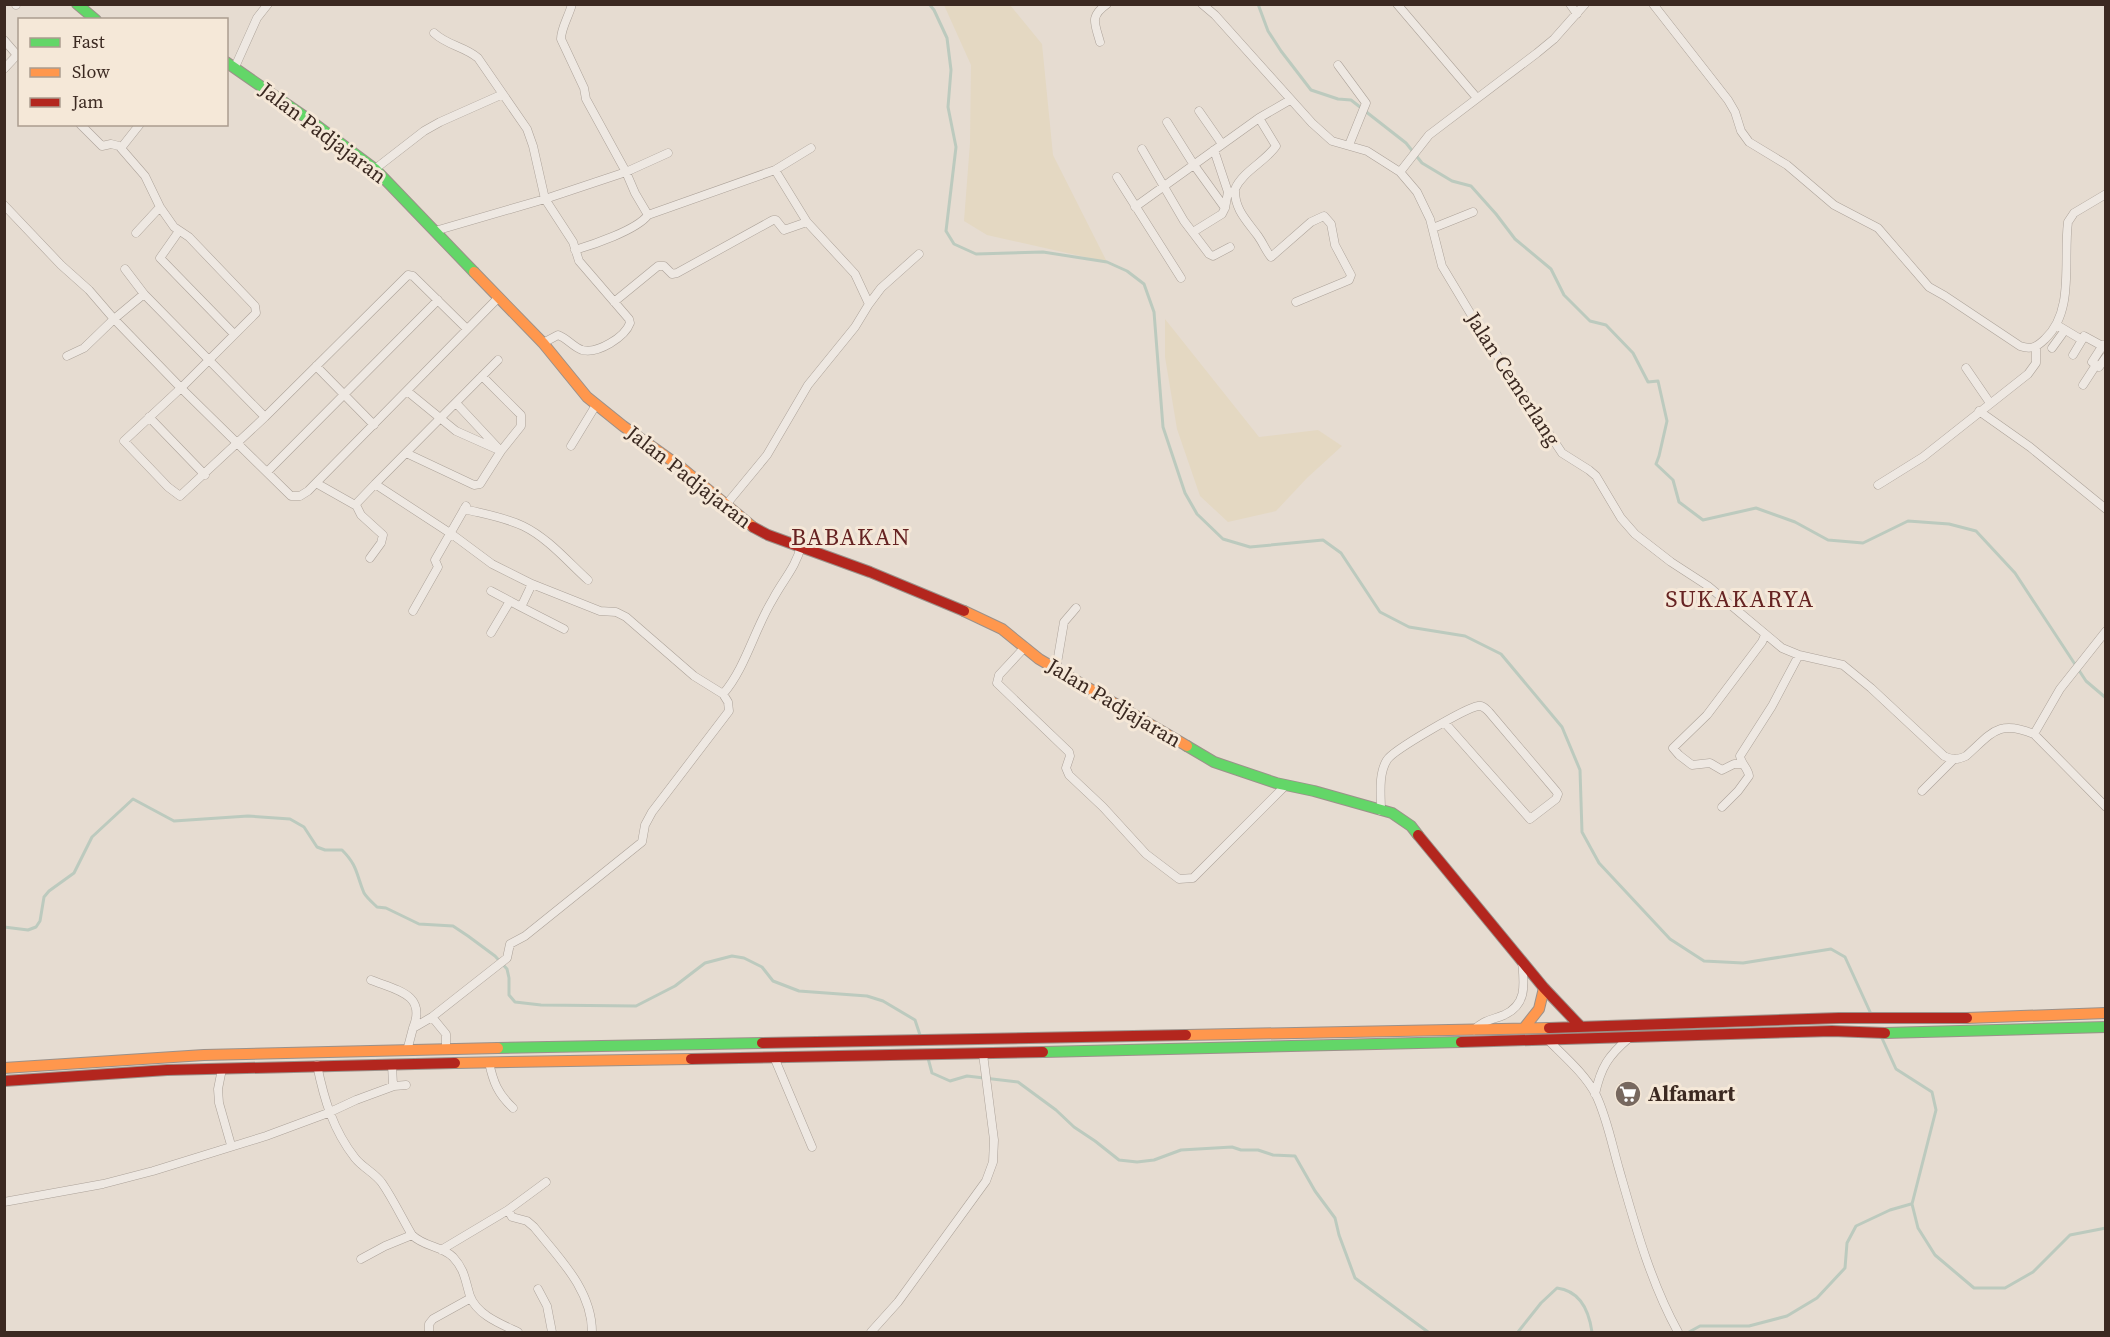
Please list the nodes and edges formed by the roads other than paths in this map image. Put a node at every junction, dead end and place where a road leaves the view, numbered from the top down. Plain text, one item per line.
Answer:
1 (77, 4) edge
2 (268, 4) edge
3 (572, 4) edge
4 (1107, 4) edge
5 (1202, 4) edge
6 (1397, 4) edge
7 (1570, 4) edge
8 (1585, 4) edge
9 (1653, 4) edge
10 (1577, 14) junction
11 (92, 18) edge
12 (434, 33) dead end
13 (4, 40) edge
14 (1100, 42) dead end
15 (231, 64) edge
16 (1338, 64) dead end
17 (4, 69) edge
18 (503, 94) junction
19 (1478, 99) junction
20 (1290, 100) junction
21 (1199, 111) dead end
22 (1259, 118) junction
23 (1167, 122) dead end
24 (82, 126) edge
25 (138, 126) edge
26 (1222, 144) junction
27 (1349, 145) junction
28 (121, 148) junction
29 (811, 148) dead end
30 (1142, 149) dead end
31 (1214, 150) junction
32 (668, 153) dead end
33 (1194, 165) junction
34 (375, 169) junction
35 (775, 170) junction
36 (626, 172) junction
37 (1400, 172) junction
38 (1117, 177) dead end
39 (1163, 187) junction
40 (2106, 195) edge
41 (545, 199) junction
42 (4, 204) edge
43 (160, 207) junction
44 (1135, 207) junction
45 (1225, 208) junction
46 (1473, 212) dead end
47 (648, 215) junction
48 (807, 222) junction
49 (1433, 228) junction
50 (179, 231) junction
51 (435, 231) junction
52 (1193, 232) junction
53 (136, 233) dead end
54 (1230, 247) dead end
55 (575, 250) junction
56 (919, 254) dead end
57 (125, 269) dead end
58 (1181, 278) dead end
59 (144, 294) junction
60 (499, 297) junction
61 (438, 300) junction
62 (614, 302) junction
63 (1296, 302) dead end
64 (868, 304) junction
65 (114, 319) junction
66 (2061, 328) junction
67 (467, 329) junction
68 (234, 334) junction
69 (2082, 340) junction
70 (543, 343) junction
71 (2104, 346) edge
72 (2036, 347) junction
73 (2052, 348) dead end
74 (2073, 355) dead end
75 (67, 356) dead end
76 (2106, 357) edge
77 (209, 358) junction
78 (498, 360) dead end
79 (2096, 365) junction
80 (316, 366) junction
81 (1966, 368) dead end
82 (482, 376) junction
83 (2083, 385) dead end
84 (181, 388) junction
85 (408, 391) junction
86 (344, 395) junction
87 (456, 403) junction
88 (1990, 403) junction
89 (596, 405) junction
90 (1979, 411) junction
91 (149, 417) junction
92 (264, 417) junction
93 (440, 420) junction
94 (374, 425) junction
95 (236, 444) junction
96 (571, 446) dead end
97 (501, 452) junction
98 (406, 453) junction
99 (267, 472) junction
100 (205, 475) junction
101 (316, 483) junction
102 (375, 484) junction
103 (1878, 485) dead end
104 (356, 505) junction
105 (725, 506) junction
106 (2106, 509) edge
107 (451, 533) junction
108 (801, 546) junction
109 (370, 558) dead end
110 (588, 580) dead end
111 (532, 584) junction
112 (490, 591) dead end
113 (510, 601) junction
114 (521, 607) junction
115 (1076, 608) dead end
116 (413, 611) dead end
117 (564, 629) dead end
118 (2106, 631) edge
119 (491, 633) dead end
120 (1765, 635) junction
121 (1025, 647) junction
122 (1798, 655) junction
123 (1056, 669) junction
124 (723, 694) junction
125 (1445, 723) junction
126 (2034, 734) junction
127 (1953, 760) junction
128 (1743, 764) junction
129 (1286, 785) junction
130 (1922, 791) dead end
131 (1722, 807) dead end
132 (2106, 807) edge
133 (1381, 811) junction
134 (1522, 960) junction
135 (371, 980) dead end
136 (1544, 988) junction
137 (2106, 1013) edge
138 (432, 1017) junction
139 (1580, 1026) junction
140 (2106, 1027) edge
141 (413, 1028) junction
142 (1524, 1028) junction
143 (1474, 1030) junction
144 (1417, 1031) junction
145 (1629, 1037) junction
146 (1548, 1040) junction
147 (1417, 1043) junction
148 (446, 1049) junction
149 (406, 1051) junction
150 (983, 1053) junction
151 (774, 1057) junction
152 (489, 1062) junction
153 (392, 1064) junction
154 (317, 1065) junction
155 (4, 1068) edge
156 (222, 1069) junction
157 (4, 1081) edge
158 (406, 1084) dead end
159 (393, 1086) junction
160 (1595, 1094) junction
161 (513, 1108) dead end
162 (328, 1113) junction
163 (231, 1145) junction
164 (812, 1147) dead end
165 (546, 1182) dead end
166 (4, 1202) edge
167 (508, 1210) junction
168 (412, 1235) junction
169 (441, 1250) junction
170 (361, 1259) dead end
171 (538, 1289) dead end
172 (471, 1298) junction
173 (429, 1332) edge
174 (518, 1332) edge
175 (552, 1332) edge
176 (592, 1332) edge
177 (871, 1332) edge
178 (1677, 1332) edge

1 - 11 main road
2 - 15 street
3 - 36 street
4 - 14 street
5 - 20 street, Jalan Cemerlang
6 - 19 street
7 - 10 street
8 - 10 street
9 - 72 street
10 - 19 street
12 - 18 street
13 - 17 street
15 - 34 main road, Jalan Padjajaran
16 - 27 street
18 - 34 street
18 - 41 street
19 - 37 street
20 - 22 street
20 - 27 street, Jalan Cemerlang
21 - 26 street
22 - 26 street
22 - 63 street
23 - 33 street
24 - 28 street
25 - 28 street
26 - 31 street
27 - 37 street, Jalan Cemerlang
28 - 43 street
29 - 35 street
30 - 39 street
31 - 33 street
31 - 45 street
32 - 36 street
33 - 39 street
33 - 45 street
34 - 51 main road, Jalan Padjajaran
35 - 47 street
35 - 48 street
36 - 41 street
36 - 47 street
37 - 49 street, Jalan Cemerlang
38 - 44 street
39 - 44 street
39 - 52 street
40 - 66 street
41 - 51 street
41 - 55 street
42 - 65 street
43 - 50 street
43 - 53 street
44 - 58 street
45 - 52 street
46 - 49 street
47 - 55 street
48 - 62 street
48 - 64 street
49 - 120 street, Jalan Cemerlang
50 - 68 street
50 - 68 street
51 - 60 main road, Jalan Padjajaran
52 - 54 street
55 - 62 street
56 - 64 street
57 - 59 street
59 - 65 street
59 - 77 street
60 - 67 street
60 - 70 main road, Jalan Padjajaran
61 - 67 street
61 - 80 street
61 - 86 street
62 - 70 street
64 - 105 street
65 - 75 street
65 - 84 street
66 - 69 street
66 - 72 street
66 - 73 street
67 - 85 street
68 - 77 street
69 - 71 street
69 - 74 street
70 - 89 main road, Jalan Padjajaran
71 - 79 street
72 - 88 street
76 - 79 street
77 - 84 street
77 - 92 street
78 - 82 street
79 - 83 street
80 - 86 street
80 - 92 street
81 - 88 street
82 - 87 street
82 - 97 street
84 - 91 street
84 - 95 street
85 - 93 street
85 - 94 street
86 - 94 street
86 - 99 street
87 - 93 street
87 - 97 street
88 - 90 street
89 - 96 street
89 - 105 main road, Jalan Padjajaran
90 - 103 street
90 - 106 street
91 - 100 street
91 - 100 street
92 - 95 street
93 - 97 street
93 - 98 street
94 - 101 street
95 - 99 street
95 - 100 street
97 - 98 street
98 - 102 street
99 - 101 street
101 - 104 street
102 - 104 street
102 - 107 street
104 - 109 street
105 - 108 main road, Jalan Padjajaran
107 - 110 street
107 - 111 street
107 - 116 street
108 - 121 main road, Jalan Padjajaran
108 - 124 street
111 - 114 street
111 - 124 street
112 - 113 street
113 - 114 street
113 - 119 street
114 - 117 street
115 - 123 street
118 - 126 street
120 - 122 street, Jalan Cemerlang
120 - 128 street
121 - 123 main road, Jalan Padjajaran
121 - 129 street
122 - 127 street, Jalan Cemerlang
122 - 128 street
123 - 129 main road, Jalan Padjajaran
124 - 138 street
125 - 125 street
125 - 133 street
126 - 127 street
126 - 132 street
127 - 130 street
128 - 131 street
129 - 133 main road, Jalan Padjajaran
133 - 134 main road, Jalan Padjajaran
134 - 136 main road, Jalan Padjajaran
134 - 143 street
135 - 141 street
136 - 139 main road, Jalan Padjajaran
136 - 142 main road
137 - 139 main road
138 - 141 street
138 - 148 street
139 - 142 main road
140 - 145 main road
141 - 149 street
142 - 143 main road
143 - 144 main road
144 - 147 main road
144 - 148 main road
145 - 146 main road
145 - 160 street
146 - 147 main road
146 - 160 street
147 - 150 main road
148 - 149 main road
149 - 155 main road
150 - 151 main road
150 - 177 street
151 - 152 main road
151 - 164 street
152 - 153 main road
152 - 161 street
153 - 154 main road
153 - 159 street
154 - 156 main road
154 - 162 street
156 - 157 main road
156 - 163 street
158 - 159 street
159 - 162 street
160 - 178 street
162 - 163 street
162 - 168 street
163 - 166 street
165 - 167 street
167 - 169 street
167 - 176 street
168 - 169 street
168 - 170 street
169 - 172 street
171 - 175 street
172 - 173 street
172 - 174 street

